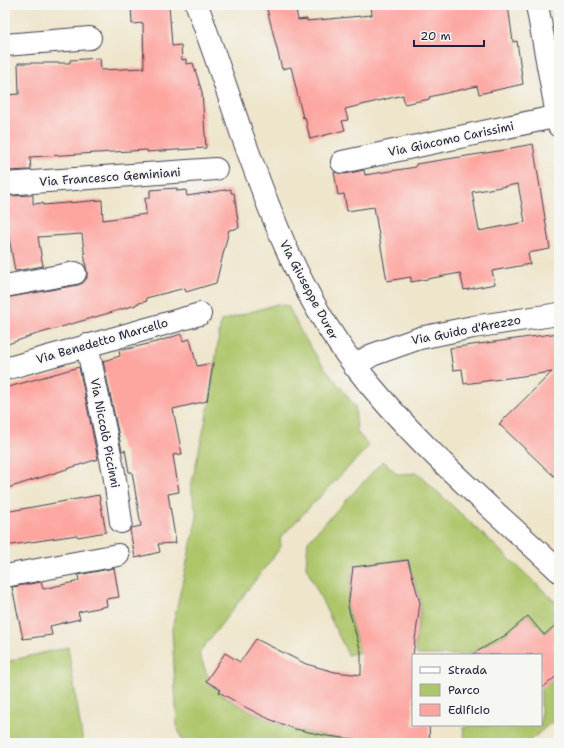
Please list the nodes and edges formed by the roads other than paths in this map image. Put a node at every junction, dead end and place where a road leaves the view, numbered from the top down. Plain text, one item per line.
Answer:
1 (197, 5) edge
2 (537, 5) edge
3 (90, 38) dead end
4 (5, 45) edge
5 (558, 120) edge
6 (342, 162) dead end
7 (216, 169) dead end
8 (5, 184) edge
9 (75, 273) dead end
10 (5, 286) edge
11 (200, 314) dead end
12 (559, 314) edge
13 (87, 345) junction
14 (354, 366) junction
15 (5, 369) edge
16 (121, 522) dead end
17 (118, 555) dead end
18 (559, 570) edge
19 (5, 576) edge

1 - 14 street, Via Giuseppe Durer
2 - 5 street
3 - 4 street
5 - 6 street, Via Giacomo Carissimi
7 - 8 street, Via Francesco Geminiani
9 - 10 street
11 - 13 street, Via Benedetto Marcello
12 - 14 street, Via Guido d'Arezzo
13 - 15 street, Via Benedetto Marcello
13 - 16 street, Via Niccolò Piccinni
14 - 18 street, Via Giuseppe Durer
17 - 19 street

